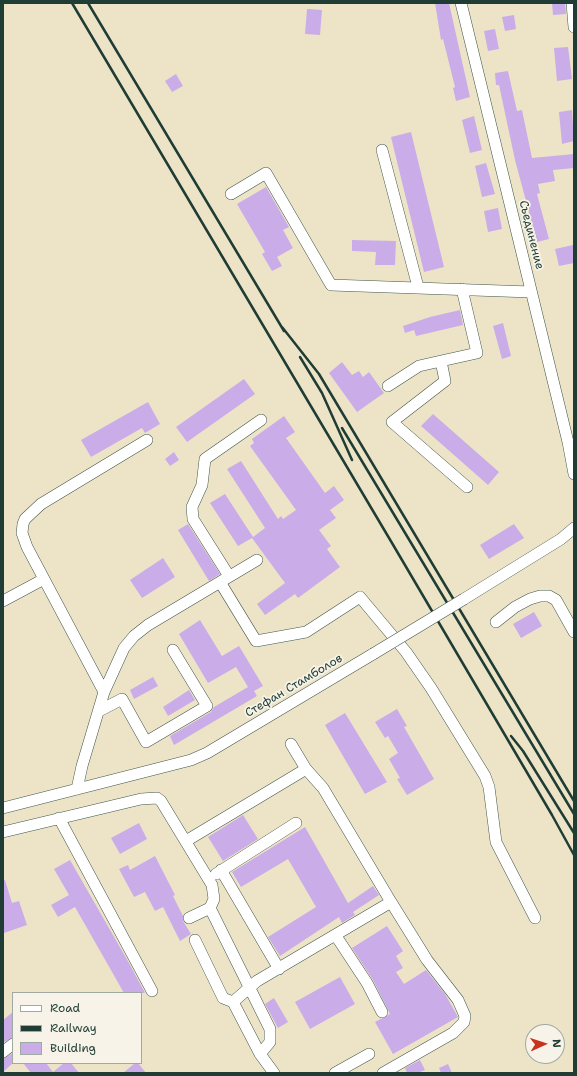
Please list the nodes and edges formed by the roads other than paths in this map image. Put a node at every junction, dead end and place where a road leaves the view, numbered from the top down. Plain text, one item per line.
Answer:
1 (461, 3) edge
2 (572, 3) edge
3 (574, 27) edge
4 (382, 150) dead end
5 (231, 194) dead end
6 (418, 287) junction
7 (462, 289) junction
8 (531, 292) junction
9 (441, 361) junction
10 (388, 386) dead end
11 (261, 420) dead end
12 (147, 440) dead end
13 (574, 474) edge
14 (467, 487) dead end
15 (574, 528) edge
16 (257, 560) dead end
17 (44, 579) junction
18 (225, 579) junction
19 (3, 601) edge
20 (496, 622) dead end
21 (574, 632) edge
22 (173, 650) dead end
23 (104, 692) junction
24 (99, 711) junction
25 (291, 744) dead end
26 (306, 769) junction
27 (78, 789) junction
28 (3, 808) edge
29 (58, 818) junction
30 (296, 823) dead end
31 (3, 832) edge
32 (186, 841) junction
33 (221, 870) junction
34 (208, 878) junction
35 (391, 902) junction
36 (210, 908) junction
37 (189, 918) dead end
38 (535, 918) dead end
39 (336, 936) junction
40 (195, 940) dead end
41 (279, 969) junction
42 (249, 987) junction
43 (152, 991) dead end
44 (233, 1002) junction
45 (382, 1012) dead end
46 (12, 1045) edge
47 (3, 1052) edge
48 (260, 1054) junction
49 (369, 1054) dead end
50 (274, 1073) edge
51 (335, 1073) edge
52 (382, 1073) edge

1 - 8 street, Съединение
2 - 3 street
4 - 6 street
5 - 6 street
6 - 7 street
7 - 8 street
7 - 9 street
8 - 13 street, Съединение
9 - 10 street
9 - 14 street
11 - 18 street
12 - 17 street
15 - 27 street, Стефан Стамболов, bridge
16 - 18 street
17 - 19 street
17 - 23 street
18 - 23 street
18 - 38 street
20 - 21 street
22 - 24 street
23 - 24 street
24 - 27 street
25 - 26 street
26 - 32 street
26 - 35 street
27 - 28 street, Стефан Стамболов
29 - 31 street
29 - 32 street
29 - 43 street
30 - 33 street
32 - 34 street
33 - 34 street
33 - 41 street
34 - 36 street
35 - 39 street
35 - 52 street
36 - 37 street
36 - 42 street
39 - 41 street
39 - 45 street
40 - 44 street
41 - 42 street
42 - 44 street
42 - 48 street
44 - 48 street
46 - 47 street
48 - 50 street
49 - 51 street

